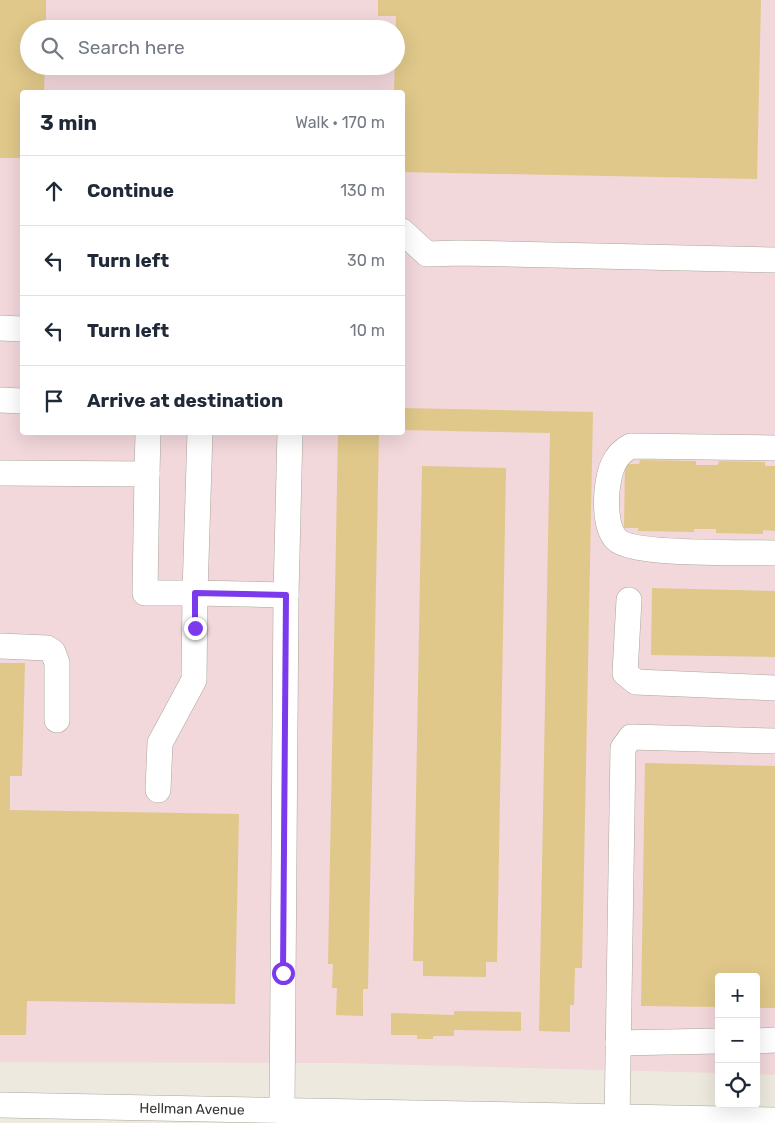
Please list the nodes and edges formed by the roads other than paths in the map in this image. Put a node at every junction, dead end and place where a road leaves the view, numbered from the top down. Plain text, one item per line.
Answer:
1 (405, 234) edge
2 (775, 260) edge
3 (0, 328) edge
4 (20, 328) edge
5 (0, 400) edge
6 (20, 401) edge
7 (148, 435) edge
8 (200, 435) edge
9 (290, 435) edge
10 (775, 448) edge
11 (0, 473) edge
12 (147, 474) junction
13 (775, 553) edge
14 (195, 593) junction
15 (286, 595) junction
16 (629, 600) dead end
17 (0, 646) edge
18 (775, 688) edge
19 (57, 720) dead end
20 (775, 741) edge
21 (158, 790) dead end
22 (775, 1040) edge
23 (715, 1041) edge
24 (760, 1041) edge
25 (618, 1043) junction
26 (0, 1111) edge
27 (272, 1115) edge
28 (617, 1120) edge
29 (775, 1120) edge

1 - 2 street
3 - 4 street
5 - 6 street
7 - 12 street
8 - 14 street
9 - 15 street
10 - 13 street
11 - 12 street
12 - 14 street
14 - 15 street
14 - 21 street
15 - 27 street
16 - 18 street
17 - 19 street
20 - 25 street
22 - 24 street
23 - 25 street
25 - 28 street
26 - 27 street, Hellman Avenue
27 - 28 street, Hellman Avenue
28 - 29 street, Hellman Avenue

